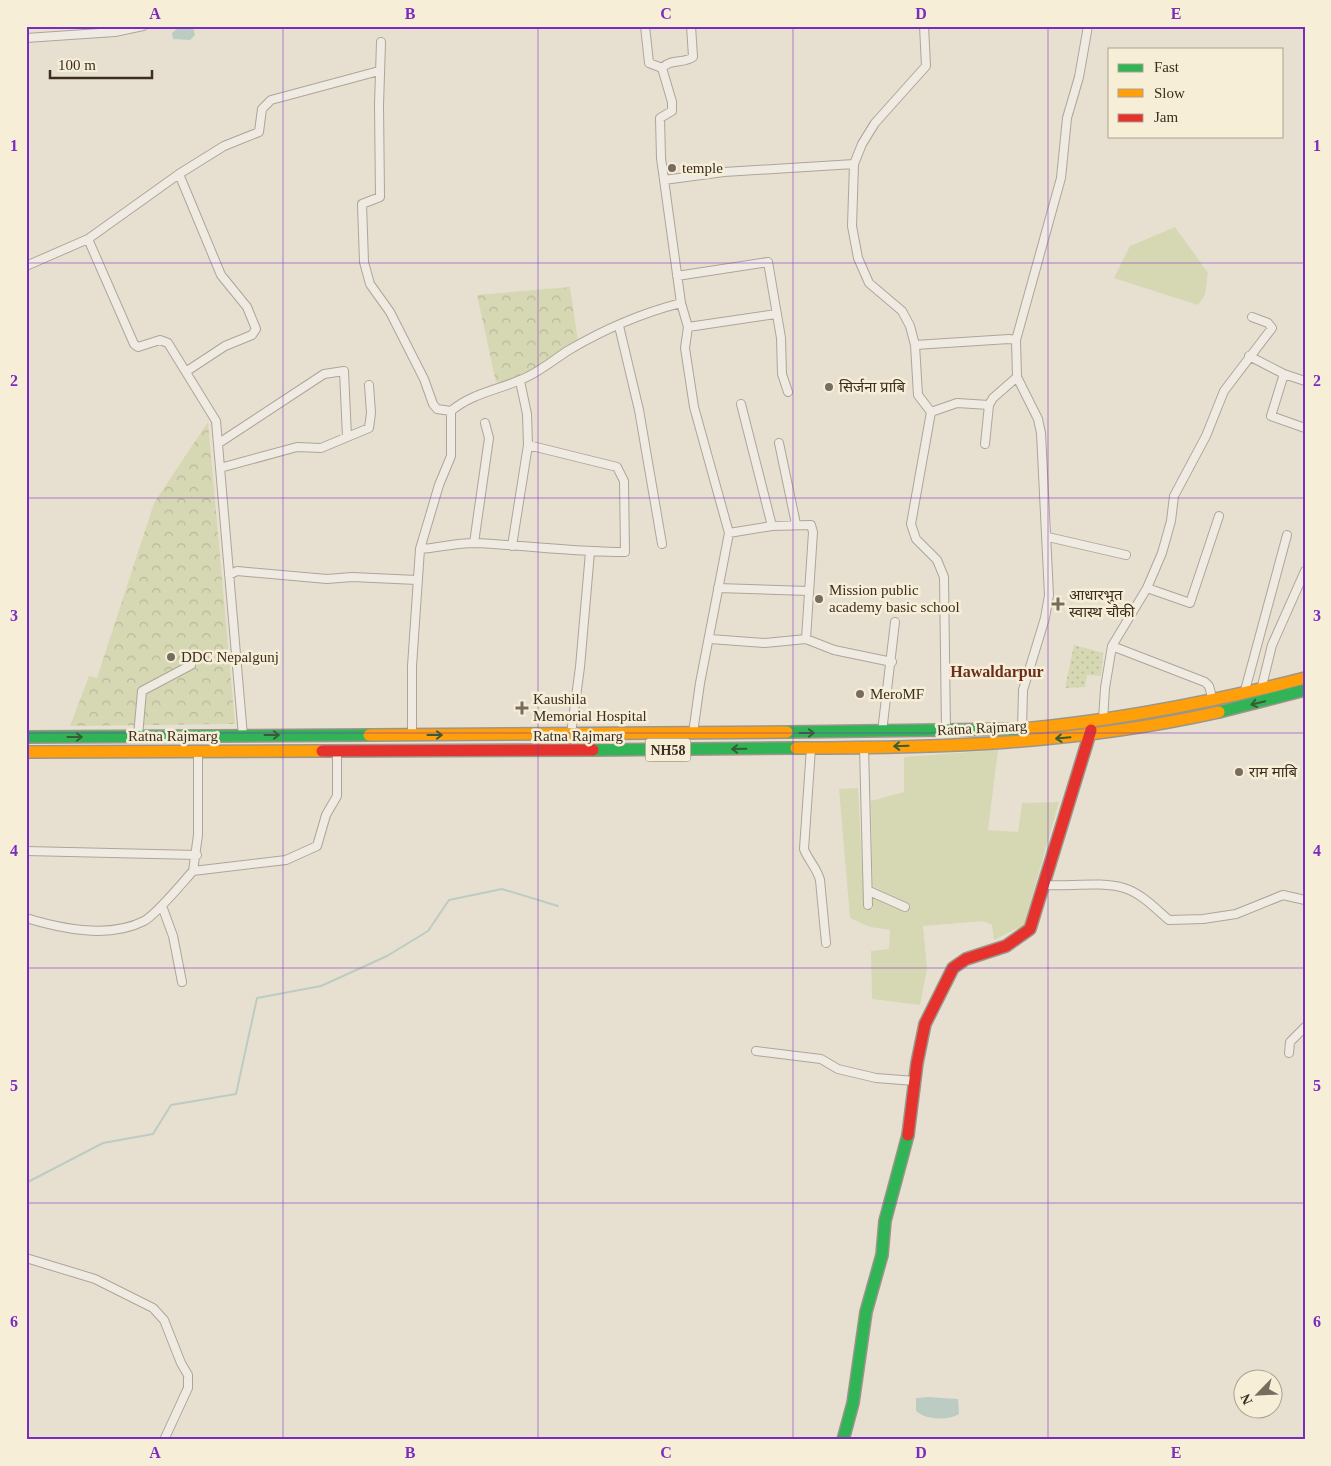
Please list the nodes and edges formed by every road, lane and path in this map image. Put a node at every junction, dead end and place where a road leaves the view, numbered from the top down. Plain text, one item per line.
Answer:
1 (143, 26) edge
2 (645, 26) edge
3 (690, 26) edge
4 (924, 26) edge
5 (1088, 26) edge
6 (26, 38) edge
7 (381, 42) dead end
8 (662, 68) junction
9 (379, 71) junction
10 (854, 164) junction
11 (179, 174) junction
12 (664, 180) junction
13 (88, 239) junction
14 (26, 266) edge
15 (677, 276) junction
16 (681, 303) junction
17 (776, 314) junction
18 (1252, 317) dead end
19 (619, 326) junction
20 (688, 327) junction
21 (1016, 340) junction
22 (915, 344) junction
23 (1249, 356) junction
24 (187, 371) junction
25 (1284, 374) junction
26 (1018, 377) junction
27 (520, 381) junction
28 (1305, 381) edge
29 (369, 385) dead end
30 (788, 392) dead end
31 (741, 404) dead end
32 (989, 405) junction
33 (452, 410) junction
34 (931, 412) junction
35 (486, 423) dead end
36 (1305, 428) edge
37 (347, 437) junction
38 (219, 443) junction
39 (779, 444) dead end
40 (985, 444) dead end
41 (528, 445) junction
42 (220, 468) junction
43 (1219, 516) dead end
44 (796, 524) junction
45 (772, 526) junction
46 (729, 533) junction
47 (1286, 535) dead end
48 (1048, 537) junction
49 (474, 543) junction
50 (662, 544) dead end
51 (512, 546) junction
52 (420, 549) junction
53 (590, 552) junction
54 (1126, 555) dead end
55 (1305, 571) edge
56 (229, 575) junction
57 (417, 580) junction
58 (718, 588) junction
59 (1147, 588) junction
60 (809, 591) junction
61 (895, 622) dead end
62 (710, 639) junction
63 (806, 639) junction
64 (1112, 646) junction
65 (892, 662) junction
66 (191, 665) dead end
67 (1305, 678) edge
68 (1261, 690) junction
69 (1305, 690) edge
70 (1244, 694) junction
71 (1213, 701) junction
72 (1099, 721) junction
73 (1022, 730) junction
74 (946, 731) junction
75 (882, 732) junction
76 (693, 733) junction
77 (571, 734) junction
78 (412, 735) junction
79 (138, 736) junction
80 (243, 736) junction
81 (1088, 736) junction
82 (26, 737) edge
83 (812, 748) junction
84 (864, 748) junction
85 (337, 750) junction
86 (198, 751) junction
87 (26, 752) edge
88 (26, 851) edge
89 (197, 855) junction
90 (193, 871) junction
91 (1043, 885) junction
92 (869, 891) junction
93 (1305, 900) edge
94 (868, 905) dead end
95 (162, 906) junction
96 (905, 907) dead end
97 (26, 918) edge
98 (826, 943) dead end
99 (182, 982) dead end
100 (1305, 1027) edge
101 (756, 1051) dead end
102 (1289, 1053) dead end
103 (915, 1080) junction
104 (26, 1258) edge
105 (164, 1440) edge
106 (843, 1440) edge

1 - 6 street
2 - 8 street
3 - 8 street
4 - 10 street
5 - 21 street
7 - 9 street
8 - 12 street
9 - 11 street
9 - 33 street
10 - 12 street
10 - 22 street
11 - 13 street
11 - 24 street
12 - 15 street
13 - 14 street
13 - 24 street
15 - 16 street
15 - 17 street
16 - 19 street
16 - 20 street
17 - 20 street
17 - 30 street
18 - 23 street
19 - 27 street
19 - 50 street
20 - 46 street
21 - 22 street
21 - 26 street
22 - 34 street
23 - 25 street
23 - 59 street
24 - 38 street
25 - 28 street
25 - 36 street
26 - 32 street
26 - 48 street
27 - 33 street
27 - 41 street
29 - 37 street
31 - 45 street
32 - 34 street
32 - 40 street
33 - 52 street
34 - 74 street
35 - 49 street
37 - 38 street
37 - 42 street
38 - 42 street
39 - 44 street
41 - 51 street
41 - 53 street
42 - 56 street
43 - 59 street
44 - 45 street
44 - 60 street
45 - 46 street
46 - 58 street
47 - 70 street
48 - 54 street
48 - 73 street
49 - 51 street
49 - 52 street
51 - 53 street
52 - 57 street
53 - 77 street
55 - 68 street
56 - 57 street
56 - 80 street
57 - 78 street
58 - 60 street
58 - 62 street
59 - 64 street
60 - 63 street
61 - 65 street
62 - 63 street
62 - 76 street
63 - 65 street
64 - 71 street
64 - 72 street
65 - 75 street
66 - 79 street
67 - 68 main road, Ratna Rajmarg / NH58
68 - 70 main road, Ratna Rajmarg / NH58
69 -> 81 main road, Ratna Rajmarg / NH58
70 - 71 main road, Ratna Rajmarg / NH58
71 - 72 main road, Ratna Rajmarg / NH58
72 - 73 main road, Ratna Rajmarg / NH58
72 - 81 main road
73 - 74 main road, Ratna Rajmarg / NH58
74 - 75 main road, Ratna Rajmarg / NH58
76 -> 75 main road, Ratna Rajmarg / NH58
76 - 77 main road, Ratna Rajmarg / NH58
78 -> 77 main road, Ratna Rajmarg / NH58
80 -> 78 main road, Ratna Rajmarg / NH58
79 - 80 main road, Ratna Rajmarg / NH58
82 -> 79 main road, Ratna Rajmarg / NH58
81 -> 84 main road, Ratna Rajmarg / NH58
81 - 91 main road
83 - 84 main road, Ratna Rajmarg / NH58
83 -> 85 main road, Ratna Rajmarg / NH58
83 - 98 street
84 - 92 street
85 - 86 main road, Ratna Rajmarg / NH58
85 - 90 street
86 - 87 main road, Ratna Rajmarg / NH58
86 - 89 street
88 - 89 street
89 - 90 street
90 - 95 street
91 - 93 street
91 - 103 main road
92 - 94 street
92 - 96 street
95 - 97 street
95 - 99 street
100 - 102 street
101 - 103 street
103 - 106 main road
104 - 105 street

